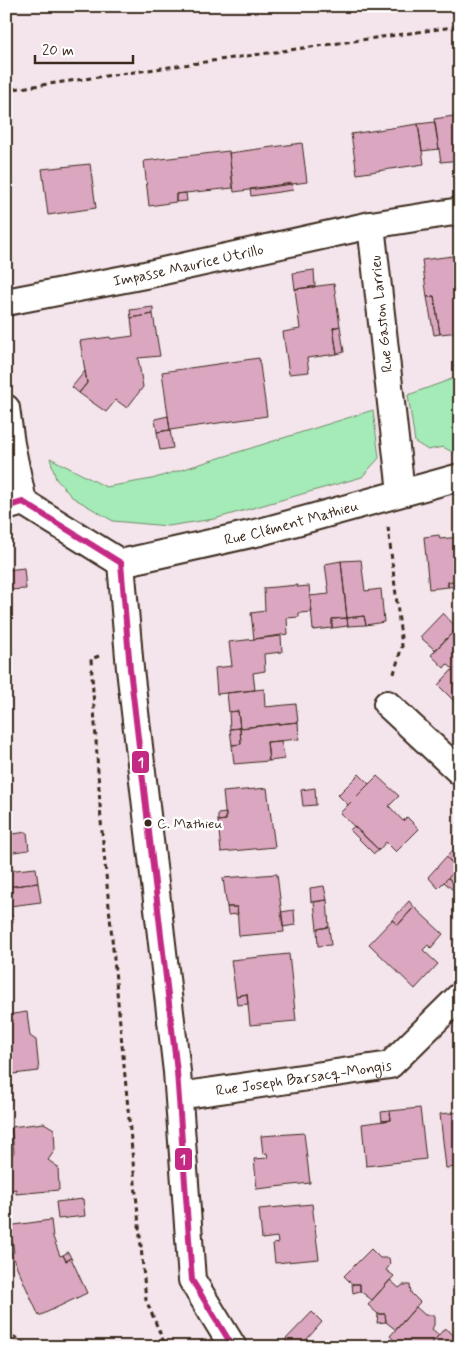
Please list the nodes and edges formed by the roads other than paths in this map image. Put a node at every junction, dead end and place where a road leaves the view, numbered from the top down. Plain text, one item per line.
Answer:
1 (460, 211) edge
2 (371, 225) junction
3 (6, 302) edge
4 (6, 408) edge
5 (460, 477) edge
6 (393, 495) junction
7 (15, 504) edge
8 (121, 563) junction
9 (389, 694) road end
10 (460, 772) edge
11 (460, 996) edge
12 (179, 1096) junction
13 (233, 1347) edge

1 - 2 street
2 - 3 street, Impasse Maurice Utrillo
2 - 6 street, Rue Gaston Larrieu
4 - 7 street
5 - 6 street, Rue Clément Mathieu
6 - 8 street, Rue Clément Mathieu
7 - 8 street
8 - 12 street
9 - 10 street
11 - 12 street, Rue Joseph Barsacq-Mongis
12 - 13 street

